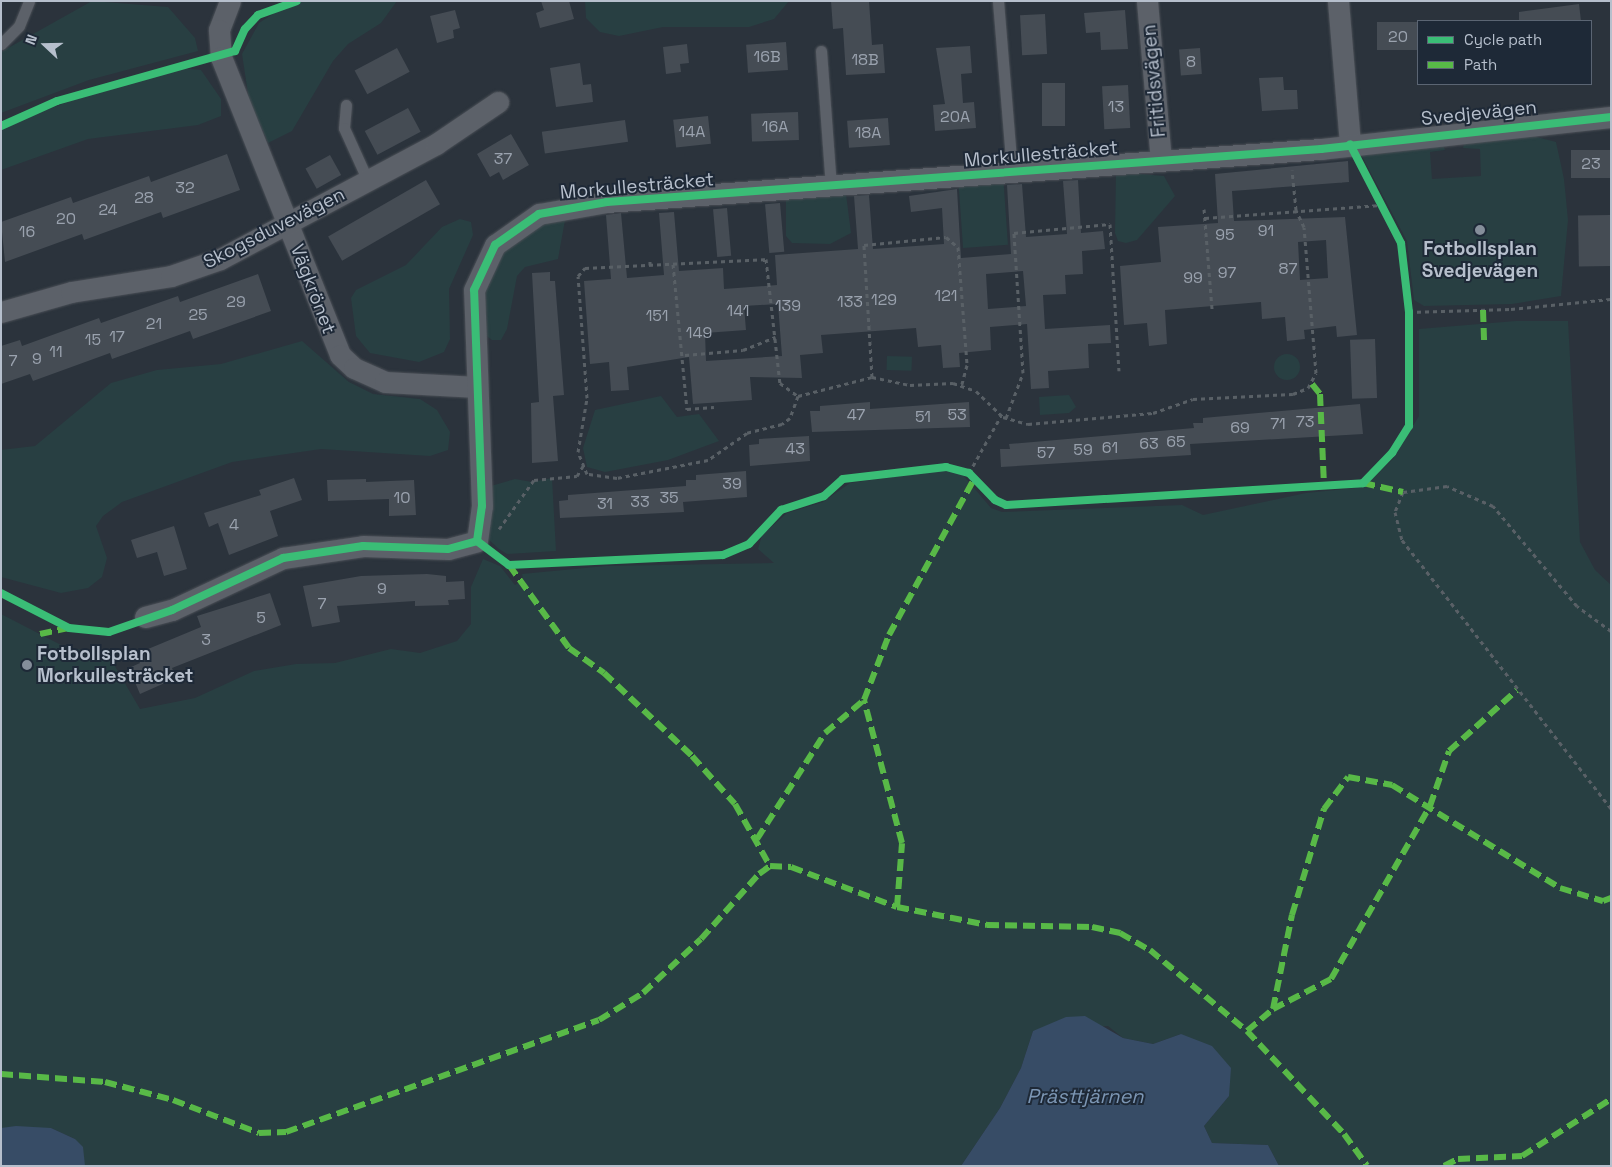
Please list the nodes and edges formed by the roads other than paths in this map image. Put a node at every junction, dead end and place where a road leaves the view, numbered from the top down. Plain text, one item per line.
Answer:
1 (29, 1) edge
2 (230, 1) edge
3 (235, 1) edge
4 (242, 1) edge
5 (998, 1) edge
6 (1147, 1) edge
7 (1338, 1) edge
8 (1, 44) edge
9 (821, 51) dead end
10 (498, 102) dead end
11 (346, 105) dead end
12 (1611, 117) edge
13 (1350, 144) junction
14 (1161, 160) junction
15 (1012, 173) junction
16 (368, 179) junction
17 (831, 186) junction
18 (288, 220) junction
19 (1, 312) edge
20 (477, 386) junction
21 (145, 617) dead end

1 - 8 lane
2 - 18 street, Vägkrönet
3 - 4 street
5 - 15 lane, Morkullesträcket
6 - 14 street, Fritidsvägen
7 - 13 street
9 - 17 lane
10 - 16 street, Skogsduvevägen
11 - 16 lane
12 - 13 street, Svedjevägen
13 - 14 street, Morkullesträcket
14 - 15 street, Morkullesträcket
15 - 17 street, Morkullesträcket
16 - 18 street, Skogsduvevägen
17 - 20 street, Morkullesträcket
18 - 19 street, Skogsduvevägen
18 - 20 street, Vägkrönet
20 - 21 street, Morkullesträcket

